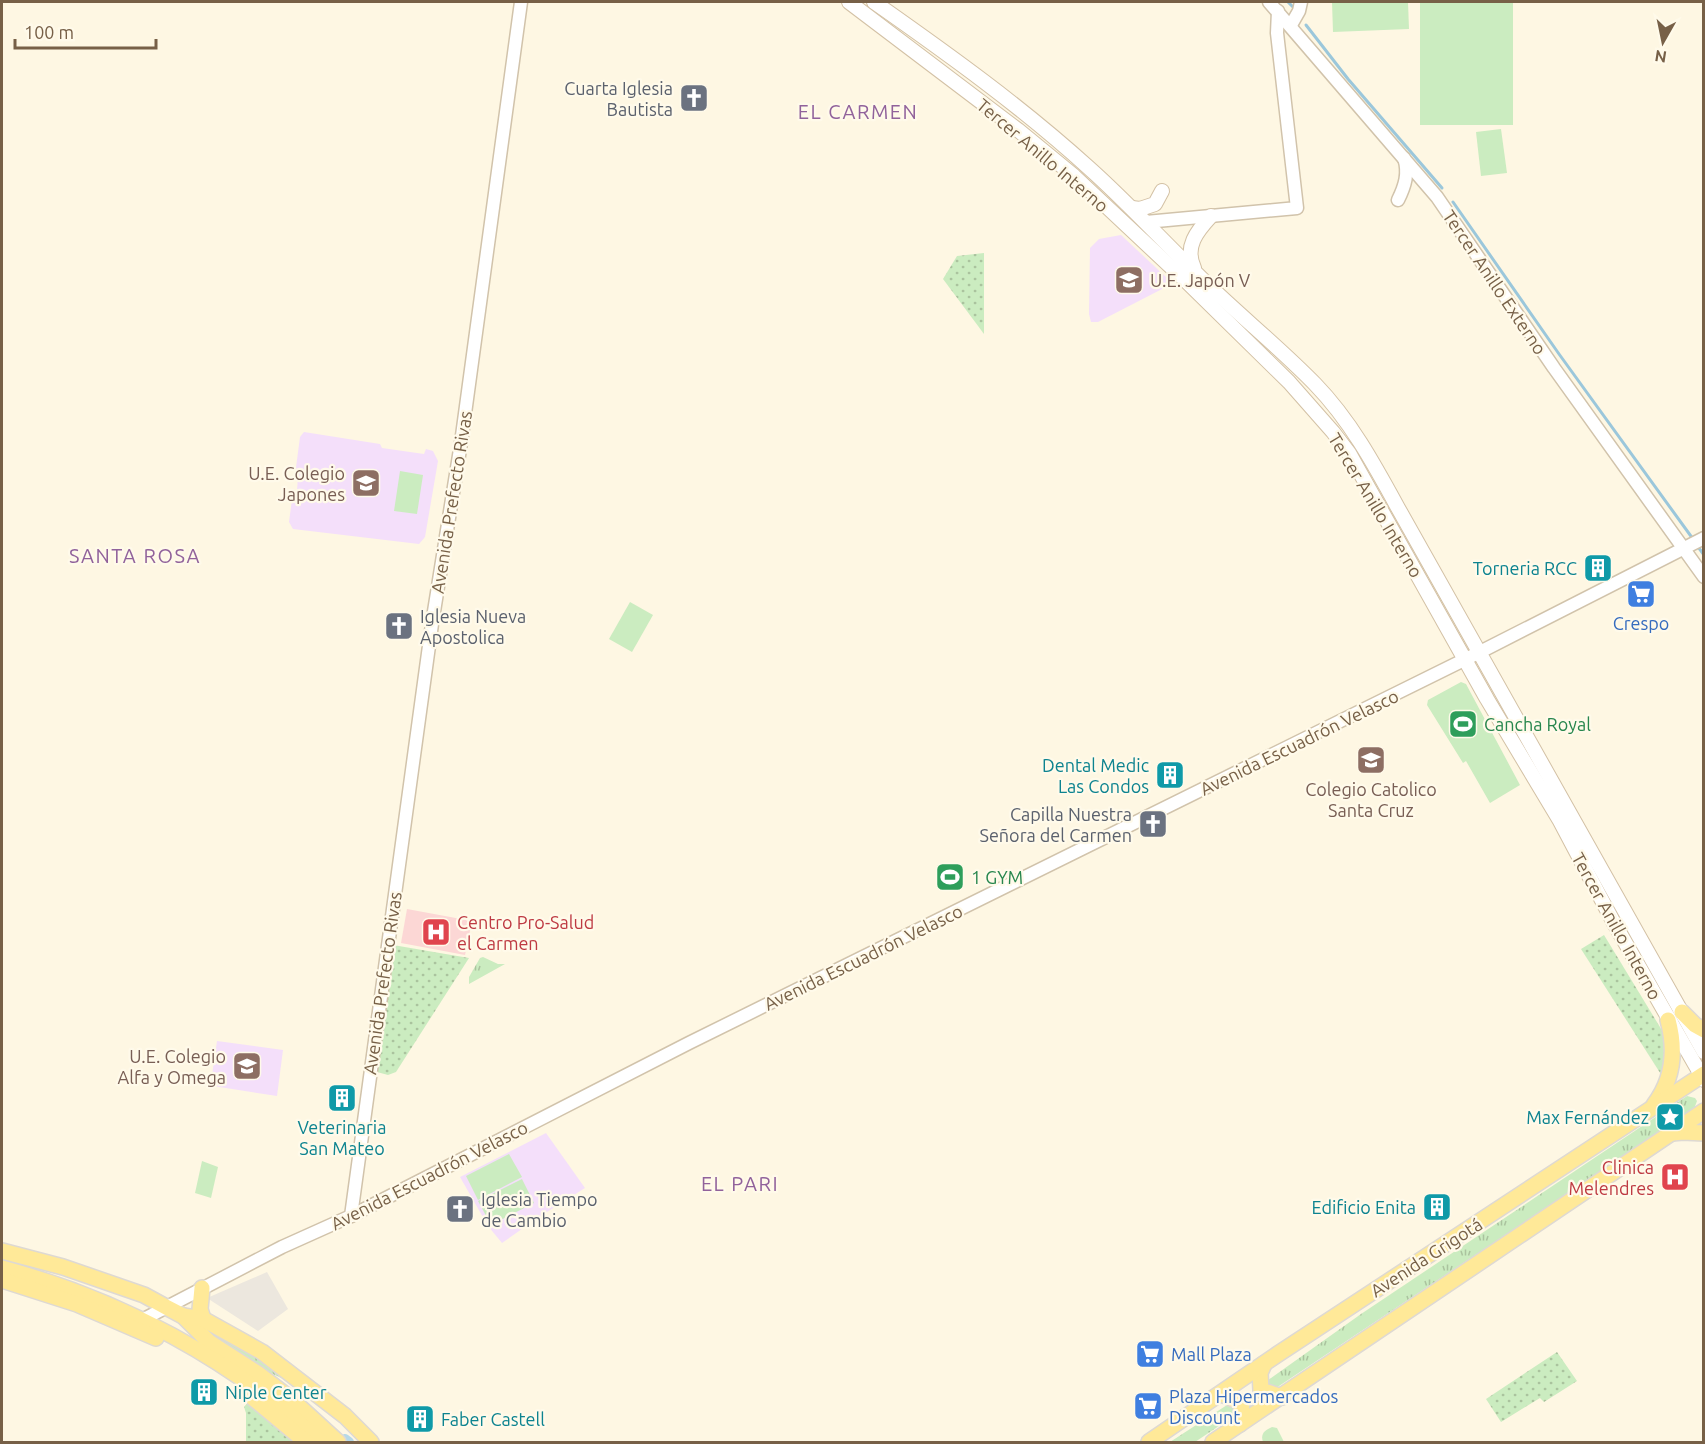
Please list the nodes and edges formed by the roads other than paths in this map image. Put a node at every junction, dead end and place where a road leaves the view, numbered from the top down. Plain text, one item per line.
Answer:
1 (521, 2) edge
2 (849, 2) edge
3 (874, 2) edge
4 (1301, 2) edge
5 (1273, 6) edge
6 (1291, 25) junction
7 (1402, 154) junction
8 (1162, 190) dead end
9 (1093, 195) junction
10 (1398, 200) dead end
11 (1132, 208) junction
12 (1211, 216) junction
13 (1146, 222) junction
14 (1196, 273) junction
15 (1198, 294) junction
16 (1289, 382) junction
17 (1316, 385) junction
18 (1704, 538) edge
19 (1687, 546) junction
20 (1704, 577) edge
21 (1424, 585) junction
22 (1456, 611) junction
23 (1480, 652) junction
24 (1466, 659) junction
25 (1487, 699) junction
26 (1521, 726) junction
27 (1560, 821) junction
28 (1591, 852) junction
29 (1682, 1012) junction
30 (1668, 1020) junction
31 (1704, 1030) edge
32 (1704, 1052) edge
33 (1703, 1076) edge
34 (1649, 1111) junction
35 (1704, 1111) edge
36 (1704, 1133) edge
37 (1669, 1134) junction
38 (351, 1216) junction
39 (2, 1251) edge
40 (2, 1268) edge
41 (2, 1280) edge
42 (202, 1288) junction
43 (184, 1297) junction
44 (166, 1306) junction
45 (183, 1316) junction
46 (203, 1319) junction
47 (142, 1320) junction
48 (190, 1344) junction
49 (1264, 1364) junction
50 (257, 1373) junction
51 (1259, 1382) junction
52 (321, 1396) junction
53 (1229, 1396) junction
54 (1277, 1400) junction
55 (1254, 1401) junction
56 (1245, 1421) junction
57 (321, 1442) edge
58 (306, 1443) edge
59 (338, 1443) edge
60 (371, 1443) edge
61 (1149, 1443) edge
62 (1213, 1443) edge

1 - 38 street, Avenida Prefecto Rivas
2 - 9 main road, Tercer Anillo Interno
3 - 11 main road, Tercer Anillo Interno
4 - 6 street
5 - 6 street, Tercer Anillo Externo
5 - 12 street
6 - 7 street, Tercer Anillo Externo
7 - 10 street
7 - 19 street, Tercer Anillo Externo
8 - 11 main road
9 - 13 main road
9 - 15 main road, Tercer Anillo Interno
11 - 13 main road, Tercer Anillo Interno
12 - 13 street
12 - 14 main road
13 - 14 main road, Tercer Anillo Interno
13 - 15 main road
14 - 17 main road, Tercer Anillo Interno
15 - 16 main road, Tercer Anillo Interno
16 - 17 main road
16 - 21 main road, Tercer Anillo Interno
17 - 22 main road, Tercer Anillo Interno
18 - 19 street, Avenida Escuadrón Velasco
19 - 20 street, Tercer Anillo Externo
19 - 23 street, Avenida Escuadrón Velasco
21 - 22 main road
21 - 24 main road, Tercer Anillo Interno
22 - 23 main road, Tercer Anillo Interno
23 - 24 street, Avenida Escuadrón Velasco
23 - 26 main road, Tercer Anillo Interno
24 - 25 main road, Tercer Anillo Interno
24 - 38 street, Avenida Escuadrón Velasco
25 - 26 main road
25 - 27 main road, Tercer Anillo Interno
26 - 28 main road, Tercer Anillo Interno
27 - 28 main road
27 - 30 main road, Tercer Anillo Interno
28 - 29 main road, Tercer Anillo Interno
29 - 31 main road
29 - 32 main road, Tercer Anillo Interno
30 - 33 main road, Tercer Anillo Interno
30 - 34 main road
33 - 34 main road, Avenida Grigotá
34 - 49 main road, Avenida Grigotá
35 - 37 main road, Avenida Grigotá
36 - 37 main road
37 - 54 main road, Avenida Grigotá
38 - 42 street, Avenida Escuadrón Velasco
39 - 44 main road
40 - 47 main road
41 - 58 main road
42 - 43 street, Avenida Escuadrón Velasco
42 - 46 main road
43 - 44 street, Avenida Escuadrón Velasco
43 - 45 street
44 - 45 main road
44 - 47 street, Avenida Escuadrón Velasco
45 - 46 main road
45 - 48 street
45 - 50 main road
46 - 52 main road
47 - 48 main road
48 - 57 main road
49 - 51 main road
49 - 53 main road, Avenida Grigotá
50 - 52 main road
50 - 59 main road
51 - 54 main road
51 - 55 main road
52 - 60 main road
53 - 55 main road
53 - 56 main road
53 - 61 main road, Avenida Grigotá
54 - 55 main road
54 - 56 main road, Avenida Grigotá
55 - 56 main road
56 - 62 main road, Avenida Grigotá

